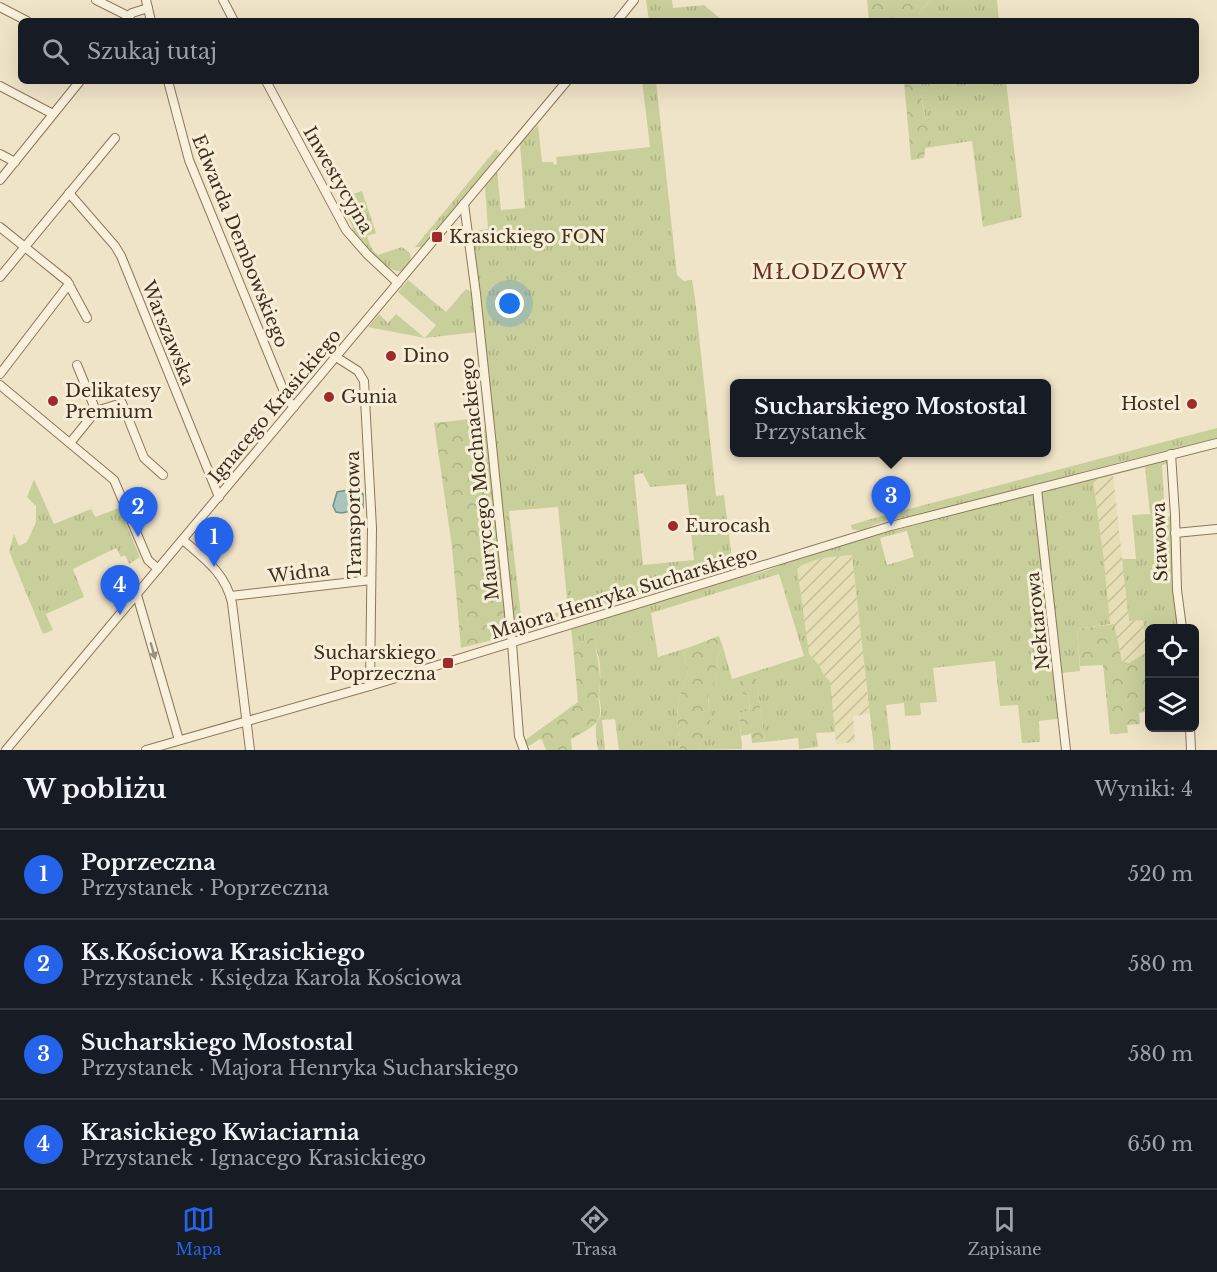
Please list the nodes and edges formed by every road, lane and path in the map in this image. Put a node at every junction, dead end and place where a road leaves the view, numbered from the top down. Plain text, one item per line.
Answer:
1 (96, 0) edge
2 (223, 0) edge
3 (634, 0) edge
4 (147, 4) edge
5 (0, 7) edge
6 (21, 18) edge
7 (124, 18) edge
8 (127, 18) edge
9 (232, 18) edge
10 (619, 18) edge
11 (78, 84) edge
12 (169, 84) edge
13 (268, 84) edge
14 (564, 84) edge
15 (0, 86) edge
16 (53, 114) junction
17 (115, 138) dead end
18 (0, 154) edge
19 (15, 162) junction
20 (0, 180) edge
21 (69, 193) junction
22 (464, 204) junction
23 (0, 227) edge
24 (24, 247) junction
25 (0, 277) edge
26 (398, 283) junction
27 (69, 284) junction
28 (87, 318) dead end
29 (336, 357) junction
30 (77, 365) dead end
31 (0, 374) edge
32 (0, 385) edge
33 (294, 407) junction
34 (96, 411) junction
35 (70, 443) junction
36 (1217, 443) edge
37 (1171, 454) junction
38 (163, 475) dead end
39 (1037, 489) junction
40 (219, 497) junction
41 (1217, 529) edge
42 (1175, 533) junction
43 (183, 540) junction
44 (158, 569) junction
45 (371, 580) junction
46 (137, 595) junction
47 (231, 596) junction
48 (1181, 624) edge
49 (512, 643) junction
50 (370, 686) junction
51 (247, 722) junction
52 (1190, 732) edge
53 (179, 740) junction
54 (6, 750) edge
55 (146, 750) edge
56 (250, 750) edge
57 (524, 750) edge
58 (1066, 750) edge
59 (1191, 750) edge

1 - 7 street
2 - 9 street
3 - 10 street
4 - 8 street
5 - 6 street
11 - 16 street
12 - 33 street, Edwarda Dembowskiego
13 - 26 street, Inwestycyjna
14 - 22 street, Ignacego Krasickiego
15 - 16 street
16 - 19 street
17 - 21 street
18 - 19 street
19 - 20 street
21 - 24 street
21 - 40 street, Warszawska
22 - 26 street, Ignacego Krasickiego
22 - 49 street, Maurycego Mochnackiego
23 - 24 street
24 - 25 street
24 - 27 street
26 - 29 street, Ignacego Krasickiego
27 - 28 street
27 - 31 street
29 - 33 street, Ignacego Krasickiego
29 - 45 street, Transportowa
30 - 34 street
32 - 35 street
33 - 40 street, Ignacego Krasickiego
34 - 35 street
34 - 38 street
35 - 44 street
36 - 37 street, Majora Henryka Sucharskiego
37 - 39 street, Majora Henryka Sucharskiego
37 - 42 street, Stawowa
39 - 49 street, Majora Henryka Sucharskiego
39 - 58 street, Nektarowa
40 - 43 street, Ignacego Krasickiego
41 - 42 street
42 - 48 street, Stawowa
43 - 44 street, Ignacego Krasickiego
43 - 47 street
44 - 46 street, Ignacego Krasickiego
45 - 47 street, Widna
45 - 50 street, Transportowa
46 -> 53 street
46 - 54 street, Ignacego Krasickiego
47 - 51 street
49 - 50 street, Majora Henryka Sucharskiego
49 - 57 street, Maurycego Mochnackiego
50 - 51 street, Majora Henryka Sucharskiego
51 - 53 street, Majora Henryka Sucharskiego
51 - 56 street
52 - 59 street
53 - 55 street, Majora Henryka Sucharskiego

